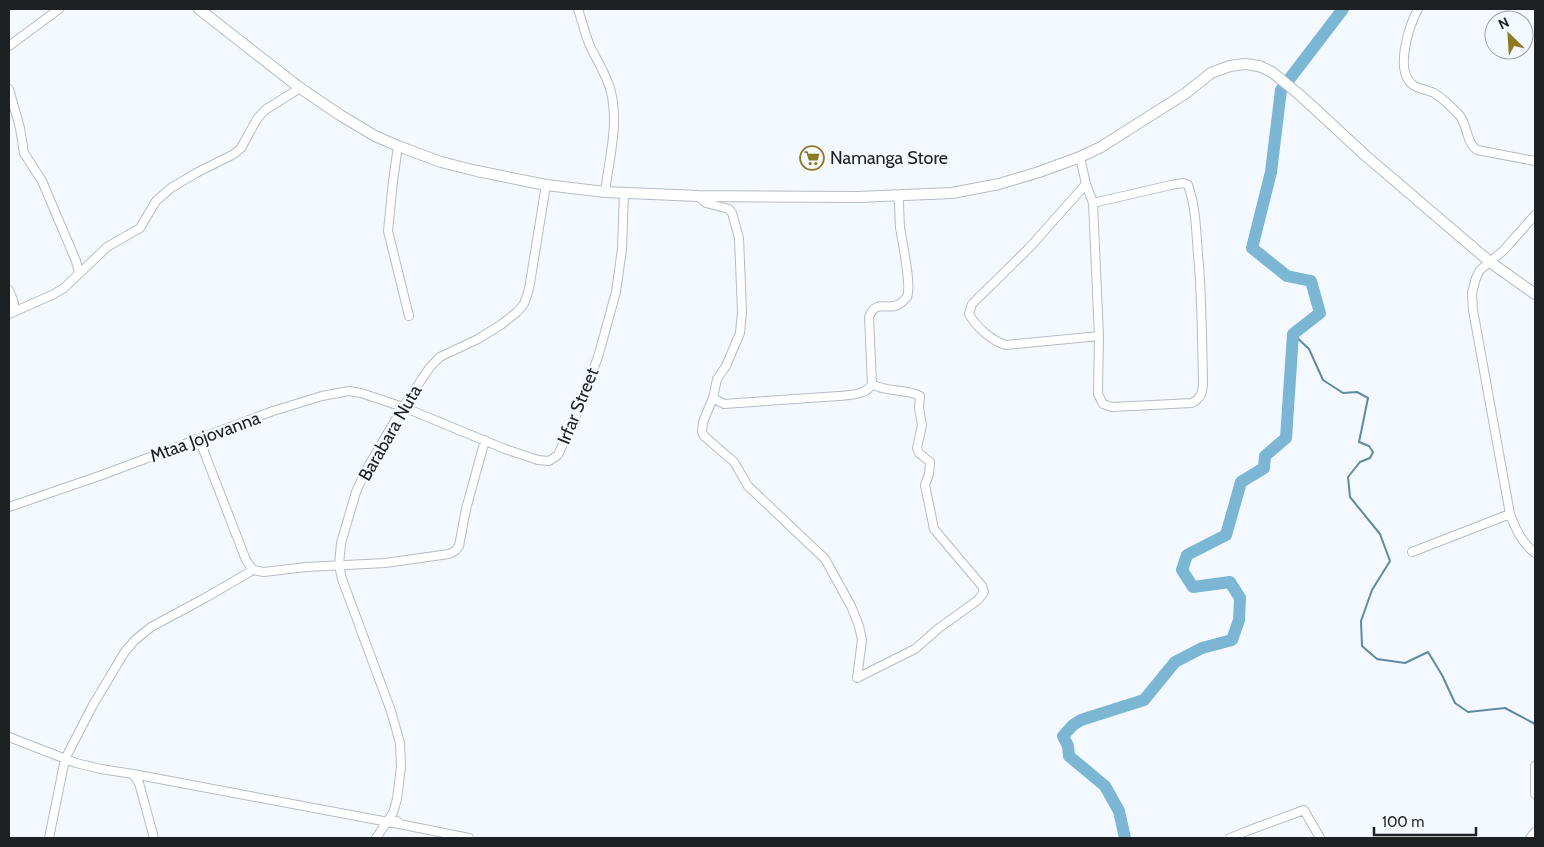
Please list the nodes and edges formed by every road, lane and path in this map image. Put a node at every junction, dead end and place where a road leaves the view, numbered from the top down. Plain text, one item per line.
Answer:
1 (59, 9) edge
2 (200, 9) edge
3 (578, 9) edge
4 (1418, 9) edge
5 (9, 46) edge
6 (300, 88) junction
7 (9, 90) edge
8 (398, 146) junction
9 (1080, 157) junction
10 (1535, 161) edge
11 (1086, 184) junction
12 (546, 186) junction
13 (606, 192) junction
14 (624, 192) junction
15 (698, 196) junction
16 (898, 196) junction
17 (1093, 203) junction
18 (1535, 215) edge
19 (1490, 262) junction
20 (79, 273) junction
21 (9, 290) edge
22 (1535, 294) edge
23 (11, 312) edge
24 (408, 316) dead end
25 (1099, 336) junction
26 (872, 384) junction
27 (713, 398) junction
28 (403, 408) junction
29 (196, 439) junction
30 (485, 440) junction
31 (9, 507) edge
32 (1510, 514) junction
33 (1412, 552) dead end
34 (1535, 553) edge
35 (339, 565) junction
36 (253, 570) junction
37 (9, 737) edge
38 (65, 758) junction
39 (1535, 766) edge
40 (133, 774) junction
41 (1535, 794) edge
42 (393, 813) junction
43 (387, 822) junction
44 (399, 824) junction
45 (1535, 832) edge
46 (50, 838) edge
47 (154, 838) edge
48 (376, 838) edge
49 (469, 838) edge
50 (1230, 838) edge
51 (1320, 838) edge
52 (1530, 838) edge

1 - 5 street
2 - 6 main road
3 - 13 street
4 - 10 street
6 - 8 main road
6 - 20 street
7 - 20 street
8 - 12 main road
8 - 24 street
9 - 11 street
9 - 16 main road
9 - 19 main road
11 - 17 street
11 - 25 street
12 - 13 main road
12 - 28 street, Barabara Nuta
13 - 14 main road
14 - 15 main road
14 - 30 street, Irfar Street
15 - 16 main road
15 - 27 street
16 - 26 street
17 - 25 street
17 - 25 street
18 - 19 street
19 - 22 main road
19 - 32 street
20 - 23 street
21 - 23 street
26 - 27 street
26 - 27 street
28 - 29 street, Mtaa Jojovanna
28 - 30 street, Irfar Street
28 - 35 street, Barabara Nuta
29 - 31 street, Mtaa Jojovanna
29 - 36 street
30 - 35 street
32 - 33 street
32 - 34 street
35 - 36 street
35 - 42 street, Barabara Nuta
36 - 38 street
37 - 38 street
38 - 40 street
38 - 46 street
39 - 41 street
40 - 43 street
40 - 47 street
42 - 43 street, Barabara Nuta
42 - 44 street
43 - 44 street
43 - 48 street, Barabara Nuta
44 - 49 street
45 - 52 street
50 - 51 street

